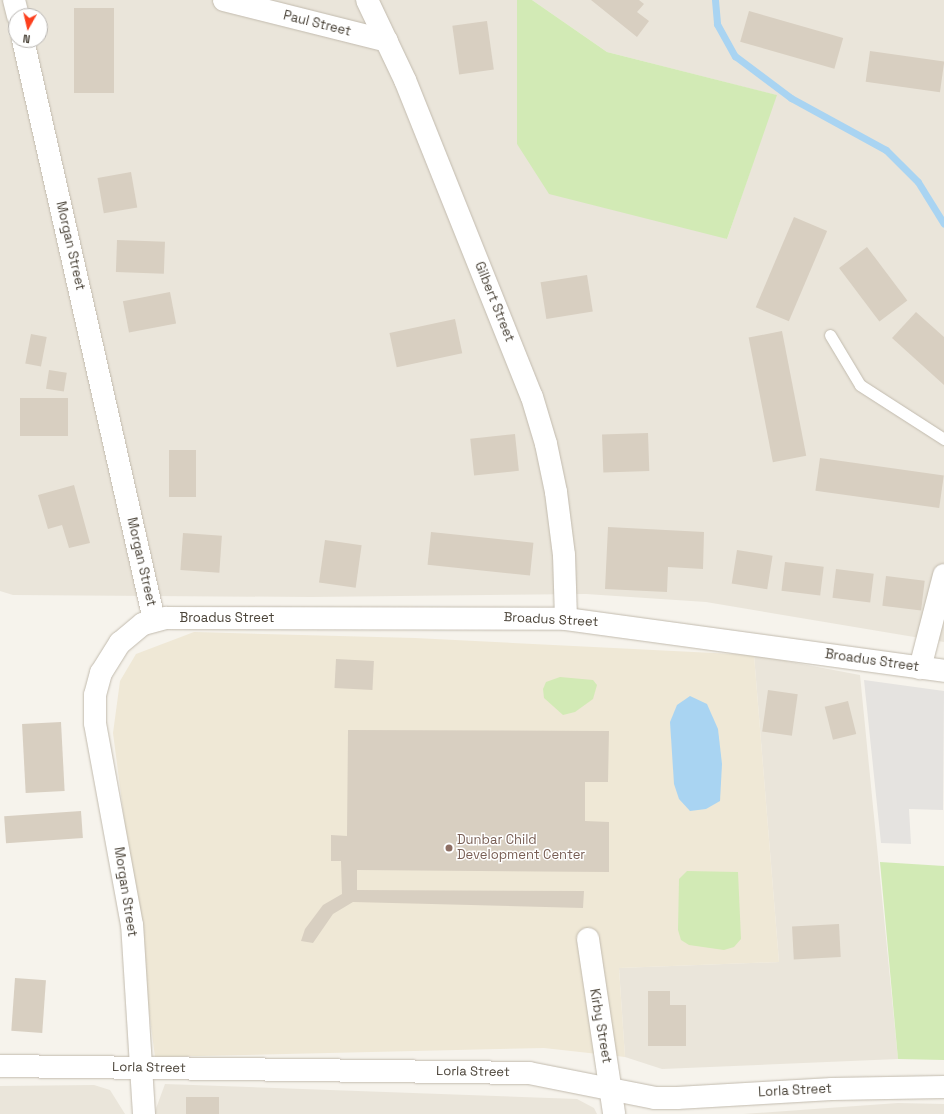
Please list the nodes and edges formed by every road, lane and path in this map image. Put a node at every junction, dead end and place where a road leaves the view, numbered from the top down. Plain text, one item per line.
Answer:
1 (224, 0) edge
2 (367, 0) edge
3 (387, 41) junction
4 (25, 48) edge
5 (830, 335) dead end
6 (944, 439) edge
7 (944, 575) edge
8 (566, 619) junction
9 (154, 620) junction
10 (920, 668) junction
11 (944, 671) edge
12 (588, 939) dead end
13 (0, 1066) edge
14 (139, 1068) junction
15 (944, 1087) edge
16 (611, 1090) junction
17 (144, 1114) edge
18 (614, 1114) edge

1 - 3 street, Paul Street
2 - 3 street, Gilbert Street
3 - 8 street, Gilbert Street
4 - 9 street, Morgan Street
5 - 6 lane
7 - 10 street
8 - 9 street, Broadus Street
8 - 10 street, Broadus Street
9 - 14 street, Morgan Street
10 - 11 street, Broadus Street
12 - 16 street, Kirby Street
13 - 14 street, Lorla Street
14 - 16 street, Lorla Street
14 - 17 street, Morgan Street
15 - 16 street, Lorla Street
16 - 18 street, Kirby Street

